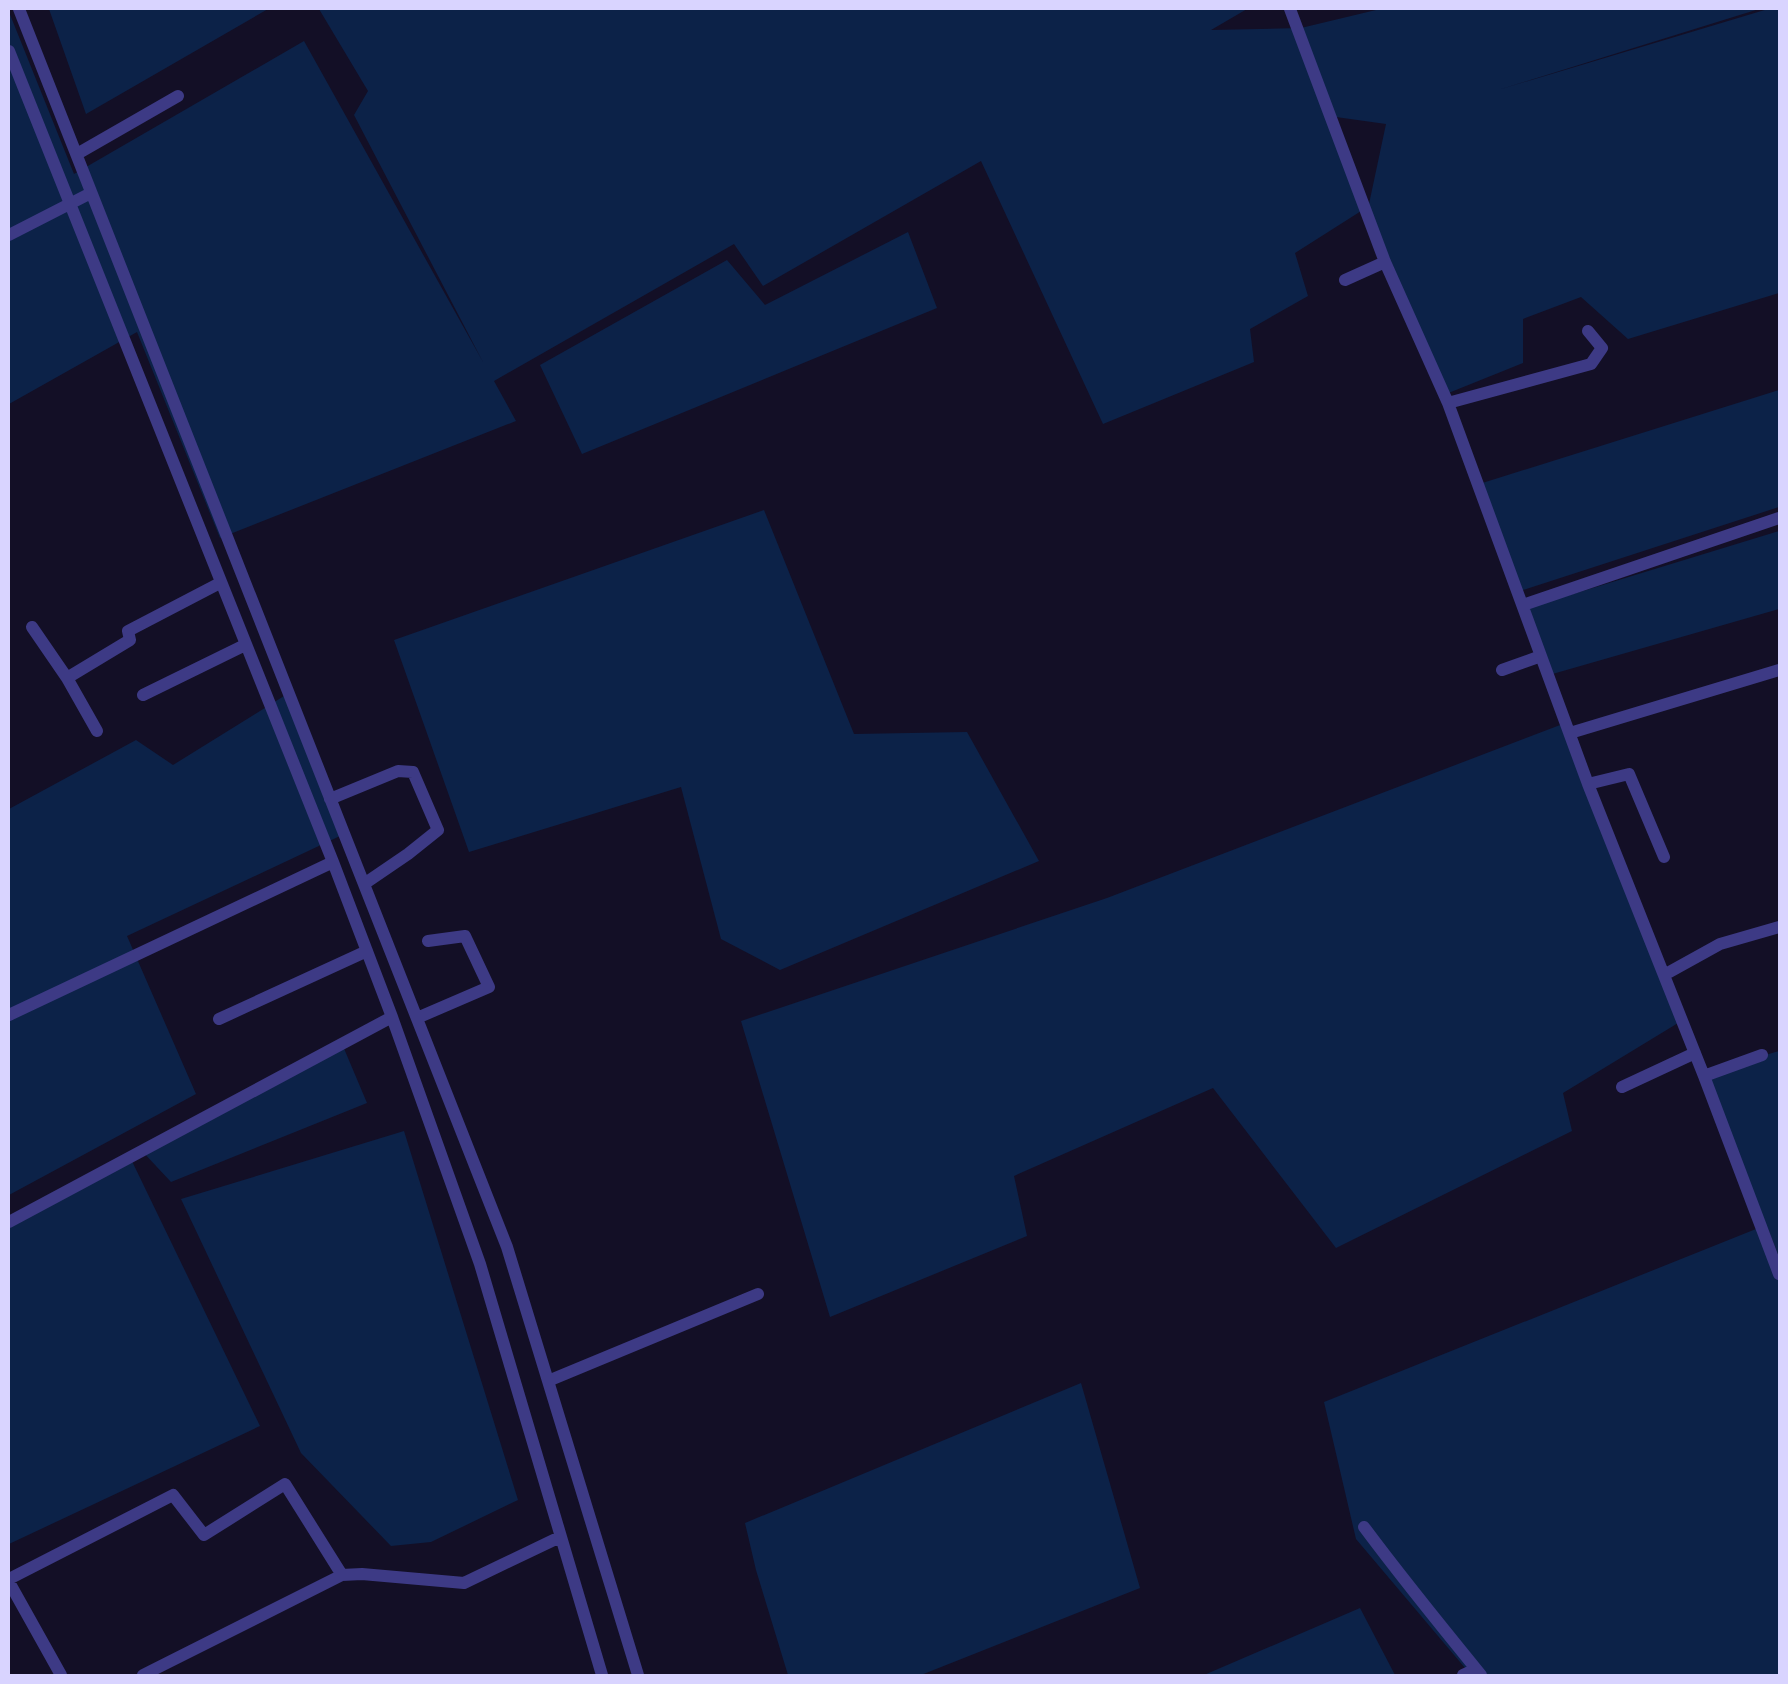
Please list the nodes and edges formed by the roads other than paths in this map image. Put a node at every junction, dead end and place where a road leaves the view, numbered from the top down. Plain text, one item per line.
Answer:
1 (19, 9) edge
2 (1290, 9) edge
3 (9, 51) edge
4 (178, 96) dead end
5 (76, 154) junction
6 (92, 193) junction
7 (70, 205) junction
8 (9, 235) edge
9 (1385, 262) junction
10 (1345, 280) dead end
11 (1588, 331) dead end
12 (1448, 403) junction
13 (1779, 518) edge
14 (220, 582) junction
15 (1523, 605) junction
16 (32, 626) dead end
17 (245, 645) junction
18 (1542, 656) junction
19 (1502, 670) dead end
20 (1779, 670) edge
21 (67, 678) junction
22 (143, 695) dead end
23 (97, 731) dead end
24 (1570, 733) junction
25 (1588, 784) junction
26 (330, 799) junction
27 (1664, 857) dead end
28 (333, 862) junction
29 (364, 884) junction
30 (1779, 927) edge
31 (428, 941) dead end
32 (367, 951) junction
33 (1664, 975) junction
34 (9, 1015) edge
35 (392, 1017) junction
36 (416, 1018) junction
37 (219, 1019) dead end
38 (1695, 1053) junction
39 (1762, 1055) dead end
40 (1704, 1076) junction
41 (1622, 1087) dead end
42 (9, 1222) edge
43 (1777, 1259) edge
44 (1779, 1274) edge
45 (758, 1294) dead end
46 (548, 1381) junction
47 (1364, 1527) dead end
48 (560, 1537) junction
49 (342, 1575) junction
50 (9, 1580) edge
51 (1478, 1672) edge
52 (61, 1675) edge
53 (143, 1675) edge
54 (602, 1675) edge
55 (638, 1675) edge
56 (1463, 1675) edge

1 - 5 street
2 - 9 street
3 - 7 street
4 - 5 street
5 - 6 street
6 - 7 street
6 - 26 street
7 - 8 street
7 - 14 street
9 - 10 street
9 - 12 street
11 - 12 street
12 - 15 street
13 - 15 street
14 - 17 street
14 - 21 street
15 - 18 street
16 - 21 street
17 - 22 street
17 - 28 street
18 - 19 street
18 - 24 street
20 - 24 street
21 - 23 street
24 - 25 street
25 - 27 street
25 - 33 street
26 - 29 street
26 - 29 street
28 - 32 street
28 - 34 street
29 - 36 street
30 - 33 street
31 - 36 street
32 - 35 street
32 - 37 street
33 - 38 street
35 - 42 street
35 - 48 street
36 - 46 street
38 - 40 street
38 - 41 street
39 - 40 street
40 - 43 street
43 - 44 street
45 - 46 street
46 - 55 street
47 - 51 street
48 - 49 street
48 - 54 street
49 - 50 street
49 - 53 street
50 - 52 street
51 - 56 street

